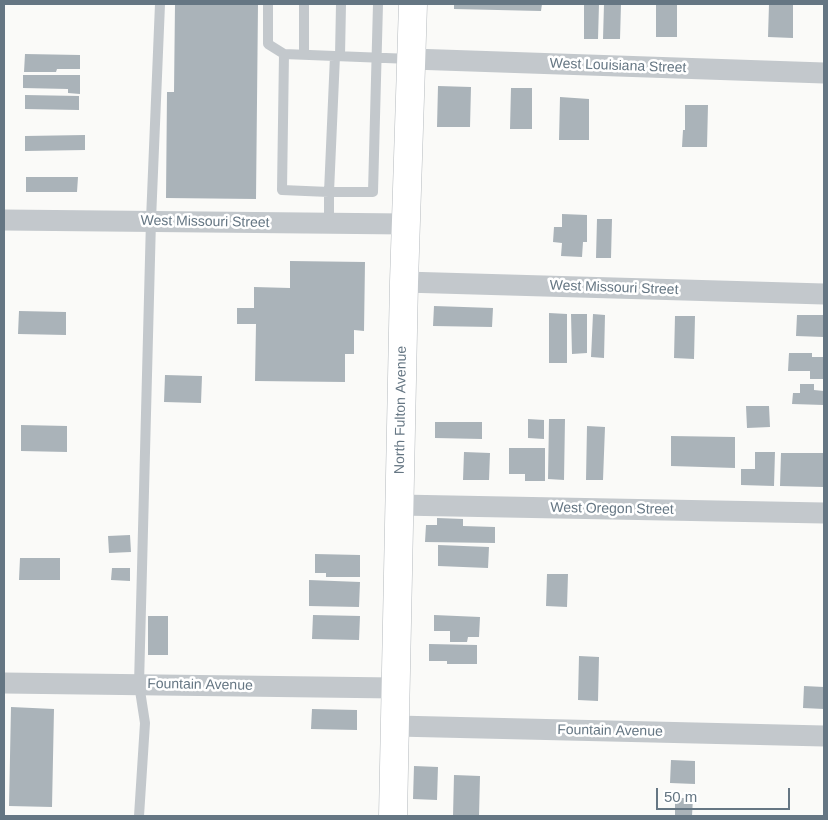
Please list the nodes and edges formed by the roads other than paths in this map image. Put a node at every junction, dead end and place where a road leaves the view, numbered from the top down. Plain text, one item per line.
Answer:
1 (160, 4) edge
2 (268, 4) edge
3 (304, 4) edge
4 (341, 4) edge
5 (378, 4) edge
6 (413, 4) edge
7 (284, 54) junction
8 (304, 54) junction
9 (337, 56) junction
10 (377, 57) junction
11 (412, 59) junction
12 (824, 73) edge
13 (330, 192) junction
14 (4, 220) edge
15 (151, 220) junction
16 (329, 224) junction
17 (406, 224) junction
18 (404, 282) junction
19 (824, 294) edge
20 (399, 505) junction
21 (824, 514) edge
22 (4, 683) edge
23 (139, 684) junction
24 (395, 688) junction
25 (396, 726) junction
26 (824, 736) edge
27 (139, 816) edge
28 (393, 816) edge

1 - 15 lane
2 - 7 lane
3 - 8 lane
4 - 9 lane
5 - 10 lane
6 - 11 main road, North Fulton Avenue
7 - 8 lane
7 - 13 lane
8 - 9 lane
9 - 10 lane
9 - 13 lane
10 - 11 lane
10 - 13 lane
11 - 12 street, West Louisiana Street
11 - 17 main road, North Fulton Avenue
13 - 16 lane
14 - 15 street, West Missouri Street
15 - 16 street, West Missouri Street
15 - 23 lane
16 - 17 street, West Missouri Street
17 - 18 main road, North Fulton Avenue
18 - 19 street, West Missouri Street
18 - 20 main road, North Fulton Avenue
20 - 21 street, West Oregon Street
20 - 24 main road, North Fulton Avenue
22 - 23 street, Fountain Avenue
23 - 24 street, Fountain Avenue
23 - 27 lane
24 - 25 main road, North Fulton Avenue
25 - 26 street, Fountain Avenue
25 - 28 main road, North Fulton Avenue

